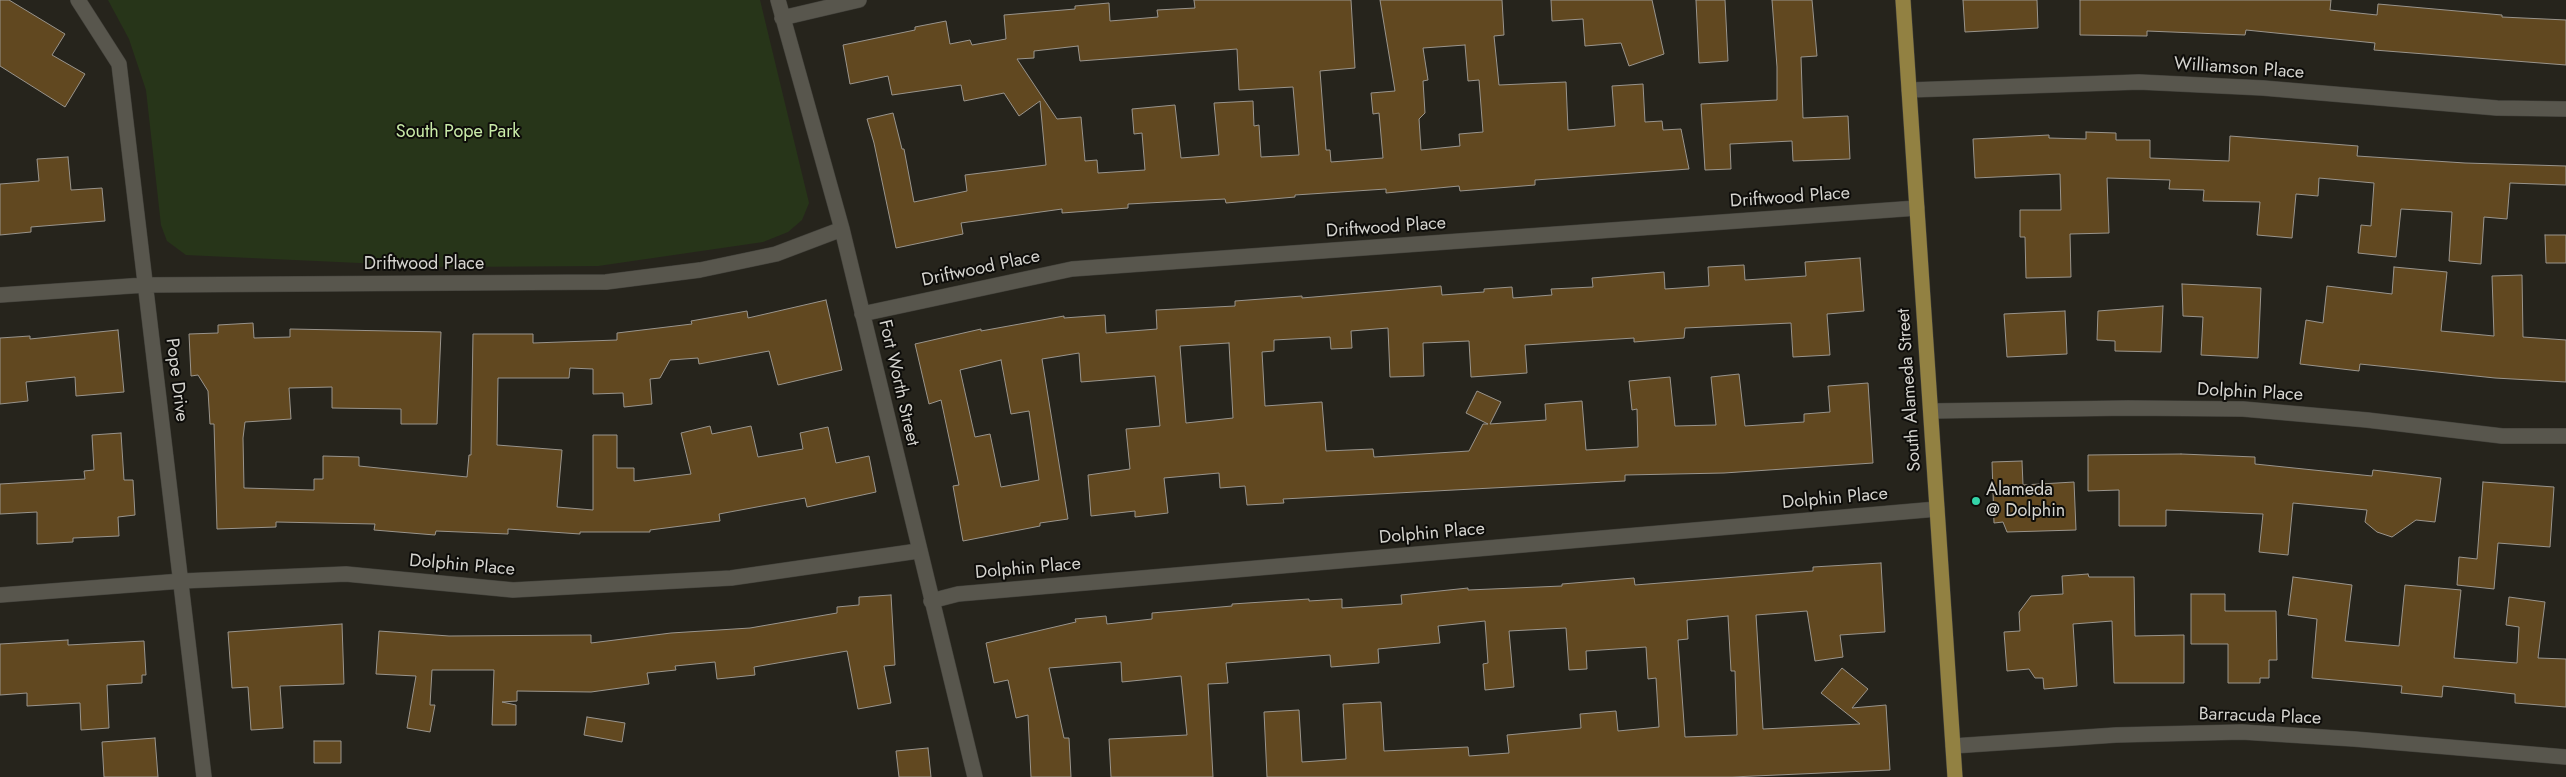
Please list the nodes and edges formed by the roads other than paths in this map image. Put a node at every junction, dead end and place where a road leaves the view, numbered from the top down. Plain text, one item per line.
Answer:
1 (78, 0) edge
2 (778, 0) edge
3 (859, 0) edge
4 (1903, 0) edge
5 (782, 18) junction
6 (1909, 90) junction
7 (2566, 109) edge
8 (1917, 208) junction
9 (842, 229) junction
10 (145, 285) junction
11 (0, 295) edge
12 (862, 314) junction
13 (1931, 411) junction
14 (2566, 436) edge
15 (1937, 509) junction
16 (918, 551) junction
17 (182, 581) junction
18 (0, 595) edge
19 (931, 601) junction
20 (1953, 746) junction
21 (2566, 757) edge
22 (204, 777) edge
23 (975, 777) edge
24 (1955, 777) edge

1 - 10 street, Pope Drive
2 - 5 street, Fort Worth Street
3 - 5 street
4 - 6 main road, South Alameda Street
5 - 9 street, Fort Worth Street
6 - 7 street, Williamson Place
6 - 8 main road, South Alameda Street
8 - 12 street, Driftwood Place
8 - 13 main road, South Alameda Street
9 - 10 street, Driftwood Place
9 - 12 street, Fort Worth Street
10 - 11 street, Driftwood Place
10 - 17 street, Pope Drive
12 - 16 street, Fort Worth Street
13 - 14 street, Dolphin Place
13 - 15 main road, South Alameda Street
15 - 19 street, Dolphin Place
15 - 20 main road, South Alameda Street
16 - 17 street, Dolphin Place
16 - 19 street, Fort Worth Street
17 - 18 street, Dolphin Place
17 - 22 street, Pope Drive
19 - 23 street, Fort Worth Street
20 - 21 street, Barracuda Place
20 - 24 main road, South Alameda Street

